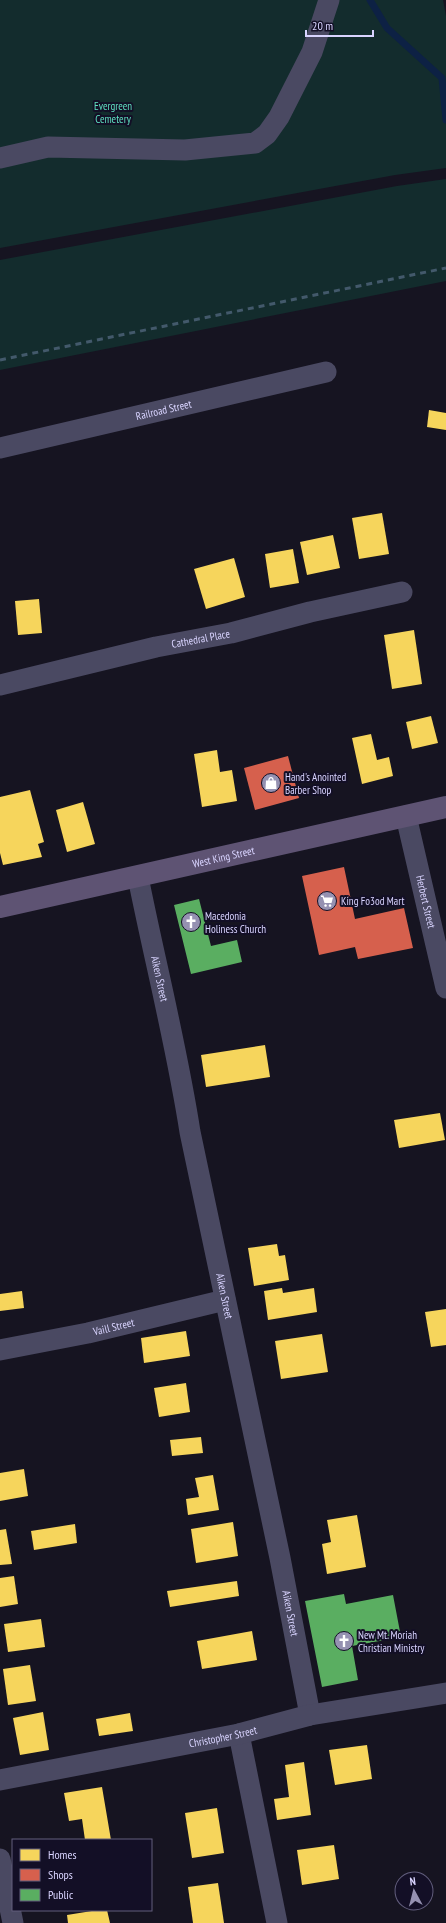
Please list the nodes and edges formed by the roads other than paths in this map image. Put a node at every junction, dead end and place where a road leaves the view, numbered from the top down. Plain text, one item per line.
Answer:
1 (329, 0) edge
2 (0, 158) edge
3 (326, 372) dead end
4 (0, 448) edge
5 (402, 592) dead end
6 (0, 685) edge
7 (446, 806) edge
8 (406, 816) junction
9 (138, 877) junction
10 (0, 907) edge
11 (446, 988) edge
12 (225, 1300) junction
13 (0, 1350) edge
14 (446, 1693) edge
15 (310, 1715) junction
16 (239, 1734) junction
17 (0, 1780) edge
18 (0, 1859) edge
19 (3, 1885) edge
20 (13, 1923) edge
21 (277, 1923) edge

1 - 2 street
3 - 4 street, Railroad Street
5 - 6 street, Cathedral Place
7 - 8 main road, West King Street
8 - 9 main road, West King Street
8 - 11 street, Herbert Street
9 - 10 main road, West King Street
9 - 12 street, Aiken Street
12 - 13 street, Vaill Street
12 - 15 street, Aiken Street
14 - 15 street, Christopher Street
15 - 16 street, Christopher Street
16 - 17 street, Christopher Street
16 - 21 street
18 - 19 street
19 - 20 street

